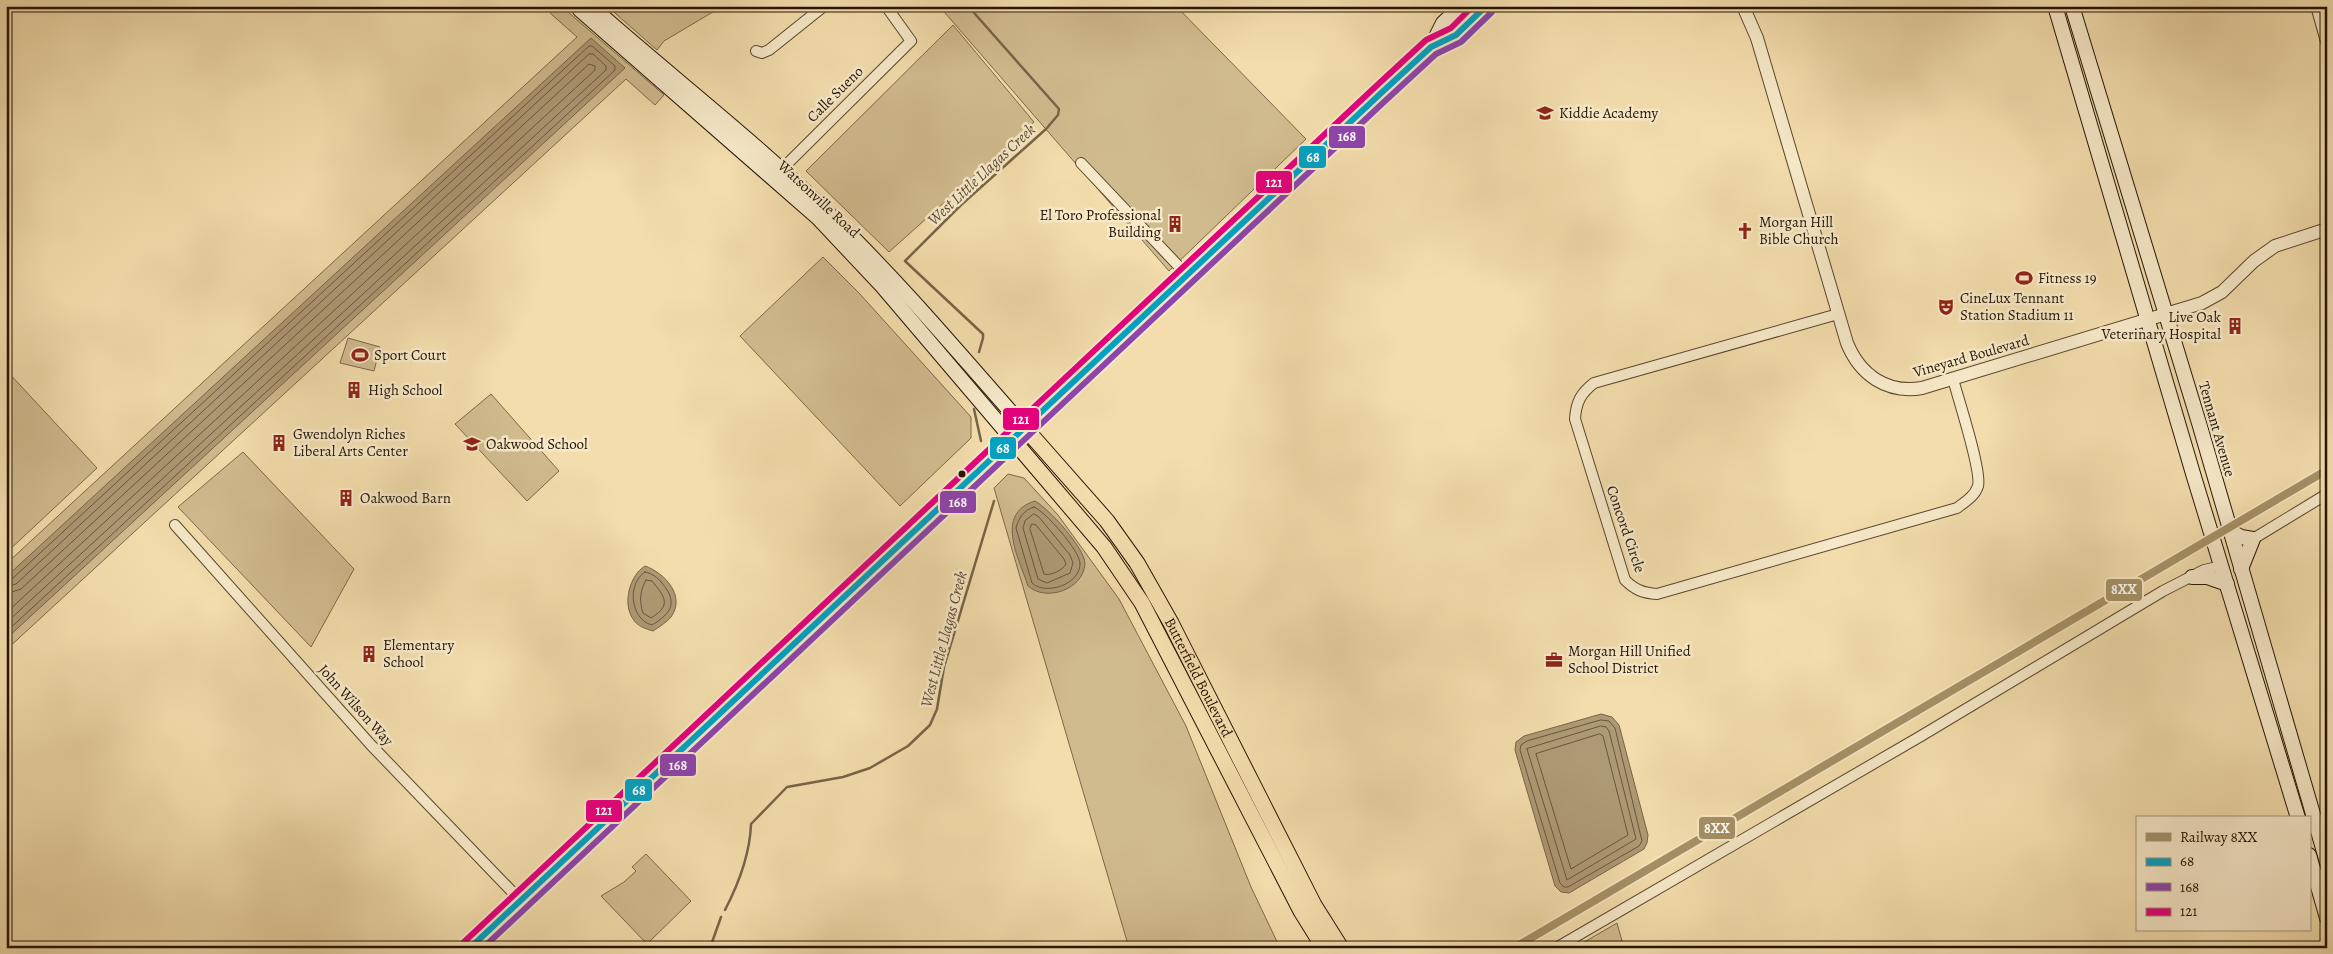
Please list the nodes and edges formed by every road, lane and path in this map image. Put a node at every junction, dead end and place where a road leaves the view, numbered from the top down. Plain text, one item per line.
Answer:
1 (579, 6) edge
2 (591, 6) edge
3 (824, 6) edge
4 (886, 6) edge
5 (1461, 6) edge
6 (1486, 6) edge
7 (1743, 6) edge
8 (2055, 6) edge
9 (2072, 6) edge
10 (2316, 6) edge
11 (601, 22) junction
12 (2327, 45) edge
13 (1431, 47) junction
14 (756, 51) dead end
15 (635, 52) junction
16 (1081, 163) dead end
17 (782, 170) junction
18 (2327, 229) edge
19 (1187, 275) junction
20 (1838, 314) junction
21 (2164, 314) junction
22 (2148, 320) junction
23 (1953, 379) junction
24 (1025, 428) junction
25 (1013, 440) junction
26 (2186, 450) junction
27 (2211, 468) junction
28 (2194, 477) junction
29 (2218, 490) junction
30 (2327, 494) edge
31 (175, 525) dead end
32 (2230, 531) junction
33 (2253, 539) junction
34 (2222, 566) junction
35 (2241, 568) junction
36 (2192, 577) junction
37 (2227, 584) junction
38 (2247, 591) junction
39 (2284, 718) junction
40 (2270, 723) junction
41 (2297, 816) edge
42 (2310, 858) edge
43 (2327, 862) edge
44 (520, 900) junction
45 (2327, 918) edge
46 (470, 948) edge
47 (1324, 948) edge
48 (1341, 948) edge
49 (1556, 948) edge

1 - 11 main road, Watsonville Road
2 - 11 main road, Watsonville Road
3 - 14 street
4 - 17 street, Calle Sueno
5 - 13 main road
6 - 13 main road
7 - 20 street, Vineyard Boulevard
8 - 22 main road
9 - 21 main road, Tennant Avenue
10 - 12 street
11 - 15 main road, Watsonville Road
13 - 19 main road
15 - 17 main road, Watsonville Road
15 - 25 main road, Watsonville Road
16 - 19 street
17 - 24 main road, Watsonville Road
18 - 21 street, Vineyard Boulevard
19 - 24 main road
20 - 23 street, Vineyard Boulevard
20 - 23 street, Concord Circle
21 - 22 street, Vineyard Boulevard
21 - 27 main road, Tennant Avenue
22 - 23 street, Vineyard Boulevard
22 - 26 main road
24 - 25 main road
24 - 48 main road, Butterfield Boulevard
25 - 44 main road
25 - 47 main road, Butterfield Boulevard
26 - 27 main road
26 - 28 main road
27 - 29 main road, Tennant Avenue
28 - 29 main road
28 - 34 main road
29 - 32 main road, Tennant Avenue
30 - 33 street
31 - 44 street, John Wilson Way
32 - 33 main road
32 - 35 main road, Tennant Avenue
33 - 35 main road
34 - 36 street
34 - 37 main road
34 - 38 main road
35 - 38 main road, Tennant Avenue
36 - 37 main road
36 - 49 street
37 - 40 main road
38 - 39 main road, Tennant Avenue
39 - 40 main road
39 - 43 main road, Tennant Avenue
40 - 41 main road
42 - 45 main road
44 - 46 main road

